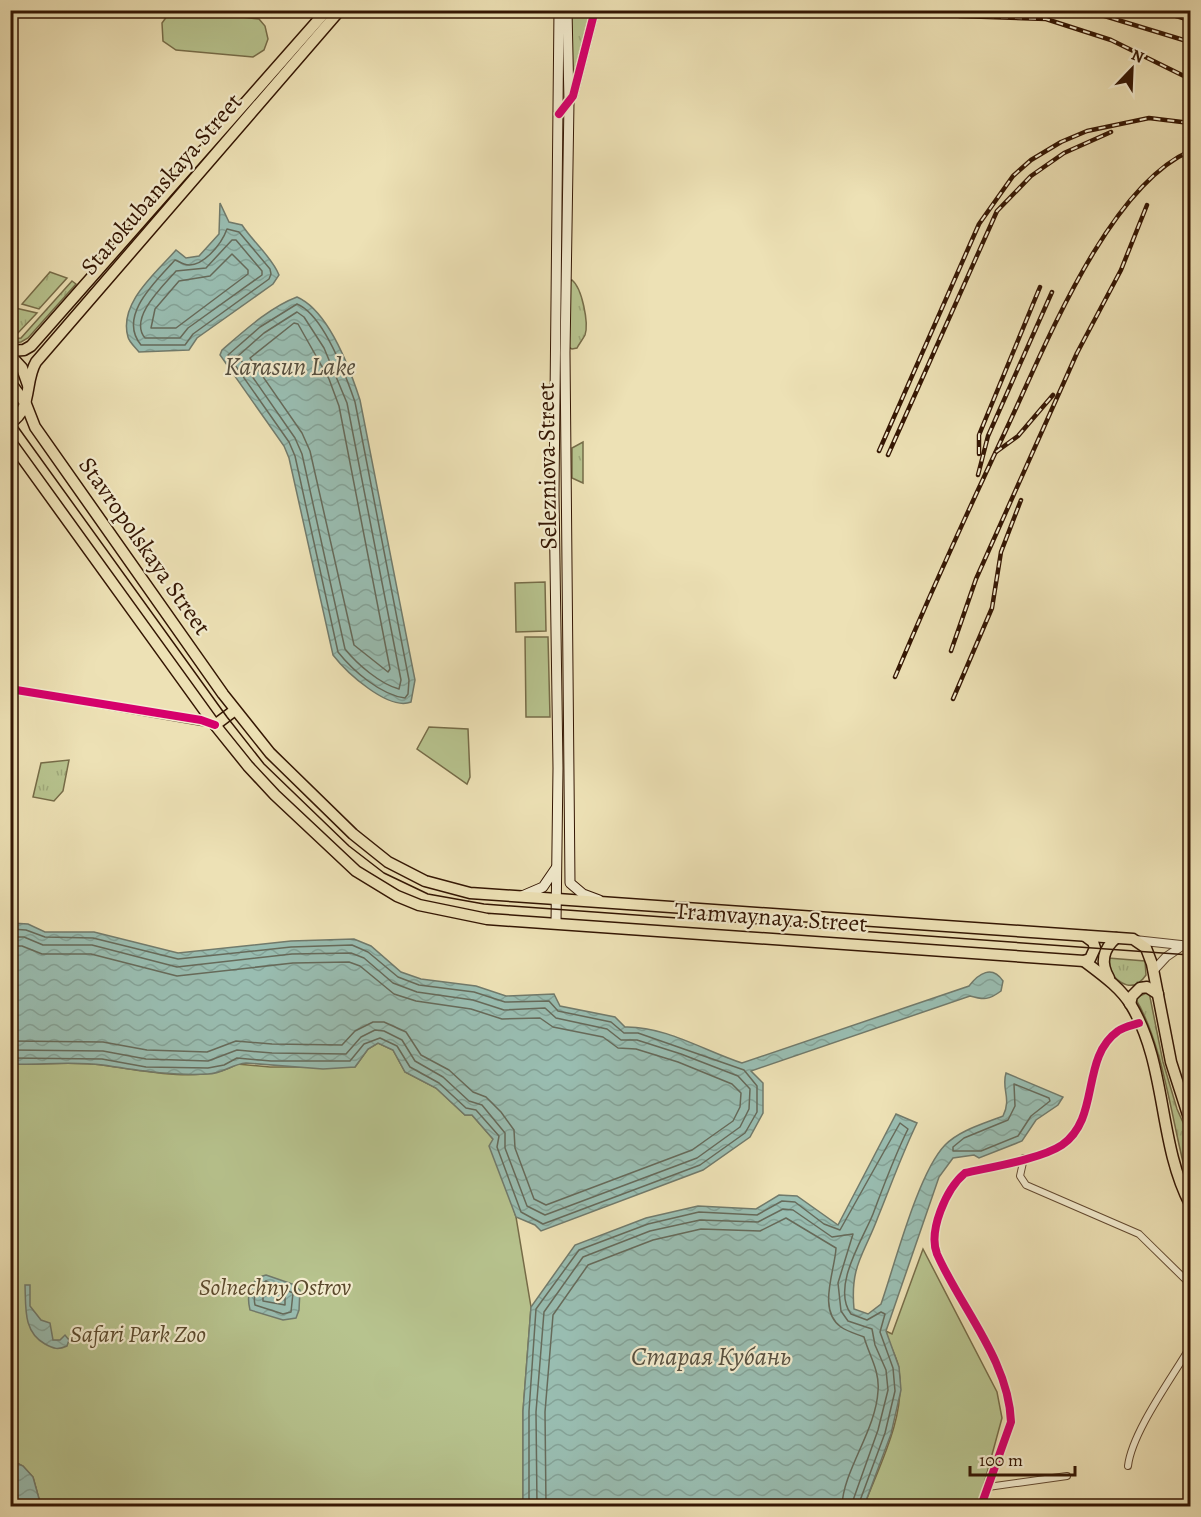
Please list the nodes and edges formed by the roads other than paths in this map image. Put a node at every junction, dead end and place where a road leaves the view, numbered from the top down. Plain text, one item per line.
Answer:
1 (327, 10) edge
2 (339, 10) edge
3 (559, 10) edge
4 (567, 10) edge
5 (595, 10) edge
6 (573, 71) junction
7 (569, 102) junction
8 (559, 114) junction
9 (10, 353) edge
10 (10, 382) edge
11 (28, 392) junction
12 (26, 404) junction
13 (10, 423) edge
14 (10, 441) edge
15 (10, 689) edge
16 (235, 710) junction
17 (215, 725) junction
18 (557, 866) junction
19 (424, 881) joint
20 (521, 897) junction
21 (556, 899) junction
22 (603, 902) junction
23 (419, 905) joint
24 (556, 923) junction
25 (1084, 936) junction
26 (1116, 938) junction
27 (1133, 939) junction
28 (1187, 945) edge
29 (1084, 961) junction
30 (1154, 970) junction
31 (1112, 983) junction
32 (1158, 994) junction
33 (1130, 1004) junction
34 (1139, 1023) junction
35 (1191, 1121) edge
36 (1024, 1158) junction
37 (1191, 1204) edge
38 (1191, 1284) edge
39 (1191, 1347) edge
40 (1128, 1466) dead end
41 (1067, 1476) dead end
42 (988, 1487) junction
43 (981, 1506) edge

1 - 9 main road, Starokubanskaya Street
2 - 11 main road, Starokubanskaya Street
3 - 8 main road, Selezniova Street
4 - 6 main road, Selezniova Street
5 - 6 street
6 - 7 main road, Selezniova Street
7 - 8 street
7 - 22 main road, Selezniova Street
8 - 18 main road, Selezniova Street
9 - 11 main road
10 - 12 main road
11 - 12 main road, Starokubanskaya Street
12 - 13 main road
12 - 16 main road, Stavropolskaya Street
14 - 17 main road, Stavropolskaya Street
15 - 17 street
16 - 17 main road
16 - 19 main road, Stavropolskaya Street
17 - 23 main road, Stavropolskaya Street
18 - 20 main road
18 - 21 main road, Selezniova Street
19 - 20 main road, Tramvaynaya Street
20 - 21 main road, Tramvaynaya Street
21 - 22 main road, Tramvaynaya Street
21 - 24 main road, Selezniova Street
22 - 25 main road, Tramvaynaya Street
23 - 24 main road, Tramvaynaya Street
24 - 29 main road, Tramvaynaya Street
25 - 26 main road, Tramvaynaya Street
25 - 29 main road
26 - 27 main road, Tramvaynaya Street
26 - 31 main road
27 - 28 street, Tramvaynaya Street
27 - 30 main road
28 - 30 street, Tramvaynaya Street
29 - 31 main road
30 - 32 main road
31 - 33 main road
32 - 33 main road
32 - 35 main road
33 - 34 main road
34 - 36 street
34 - 37 main road
36 - 38 street
36 - 42 street
39 - 40 street
41 - 42 street
42 - 43 street

